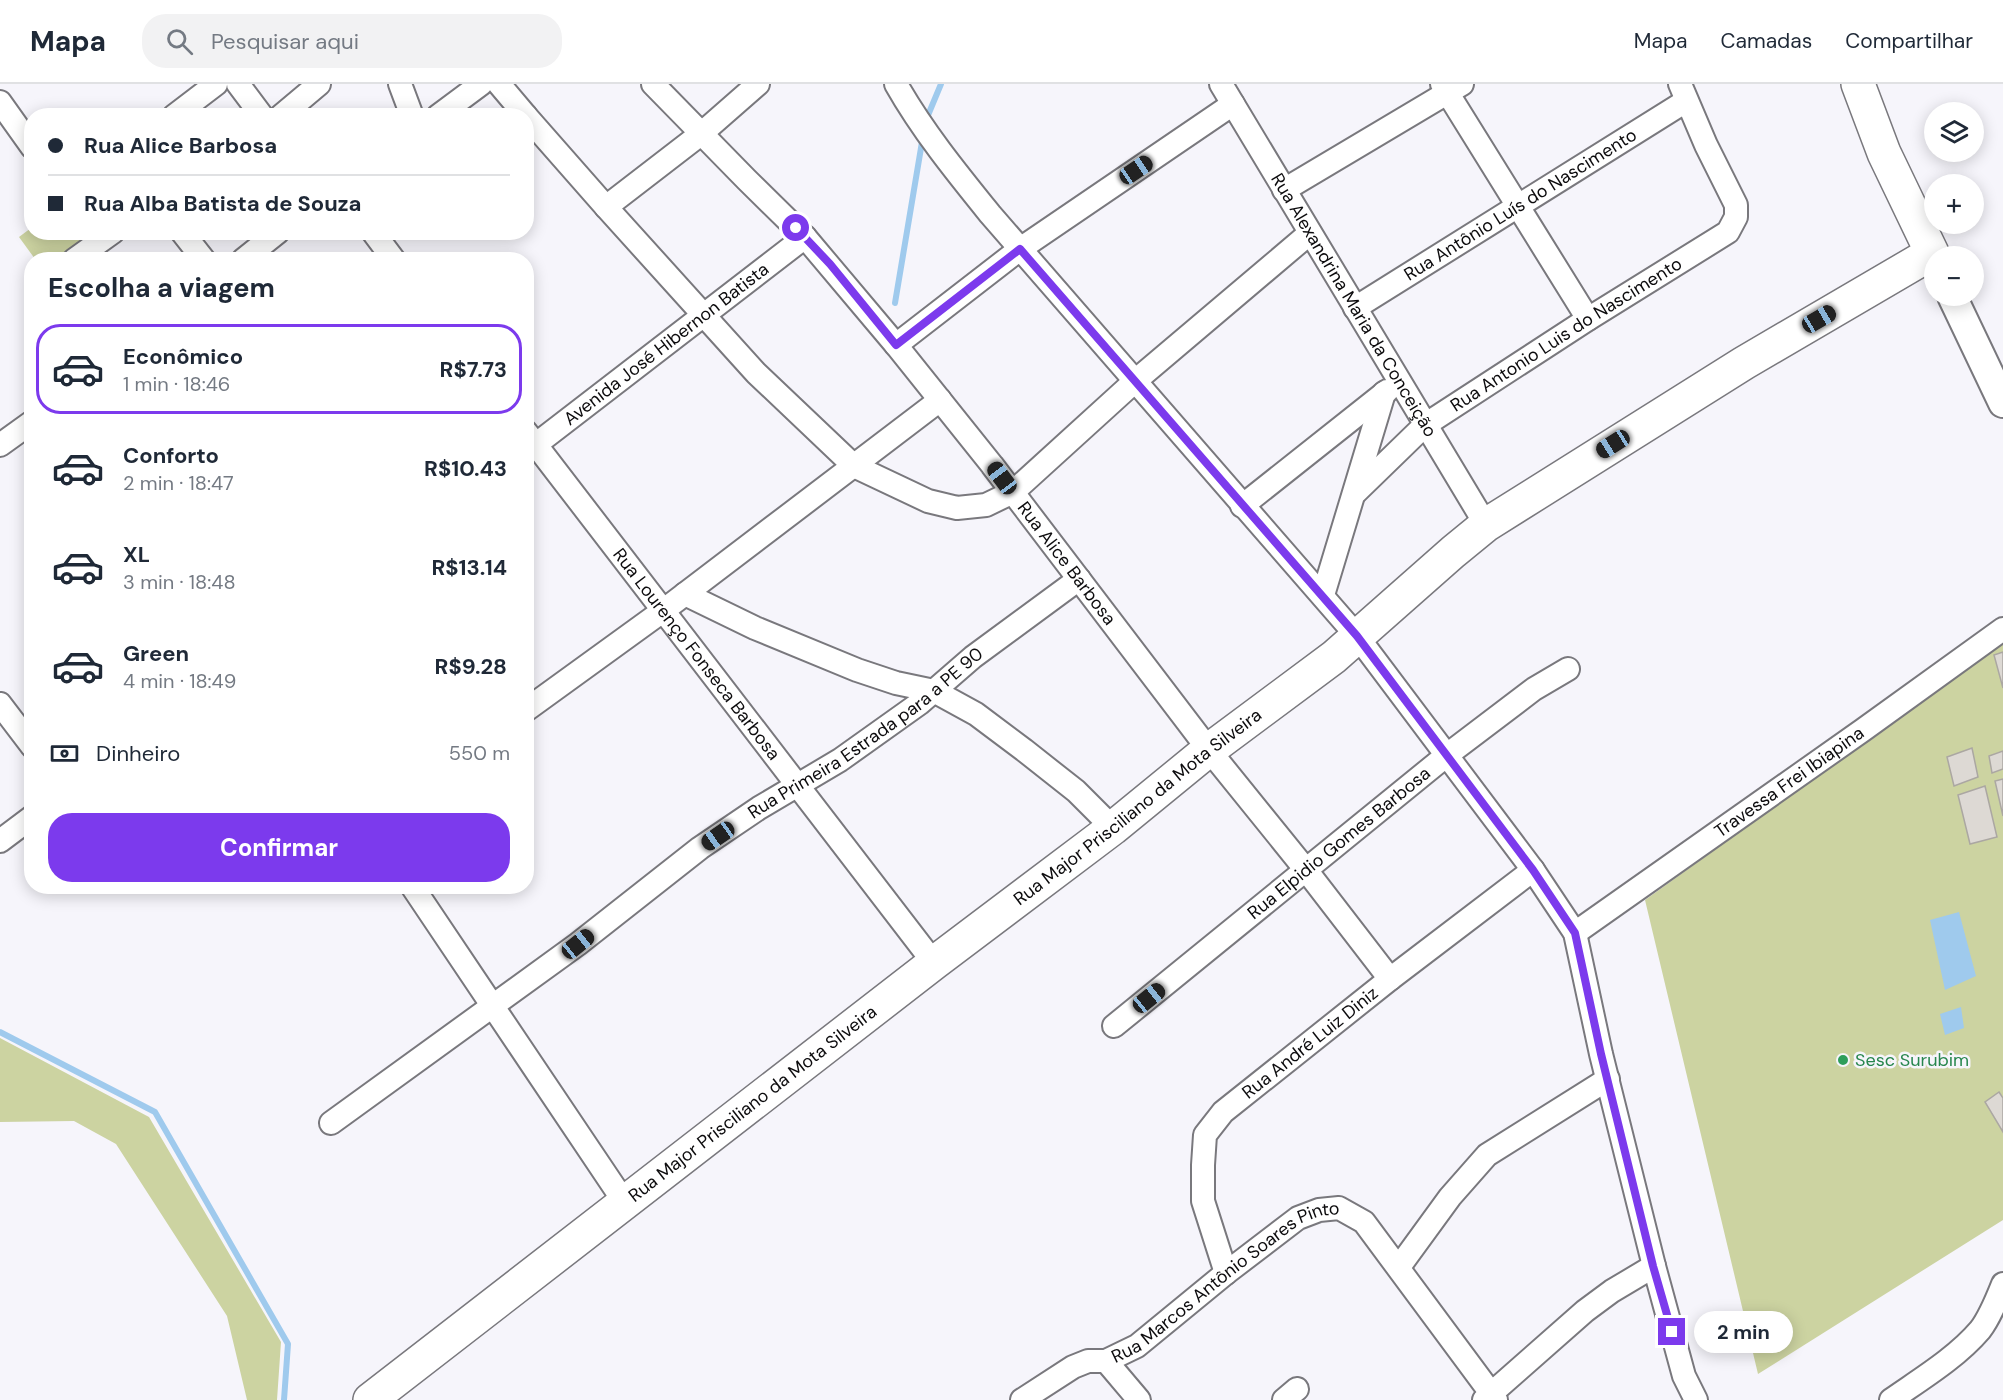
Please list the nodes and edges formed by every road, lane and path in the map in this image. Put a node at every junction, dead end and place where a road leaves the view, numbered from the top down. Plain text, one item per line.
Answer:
1 (216, 84) edge
2 (238, 84) edge
3 (319, 84) edge
4 (400, 84) edge
5 (481, 84) edge
6 (499, 84) edge
7 (653, 84) edge
8 (758, 84) edge
9 (896, 84) edge
10 (1221, 84) edge
11 (1858, 84) edge
12 (1451, 87) edge
13 (1683, 93) edge
14 (0, 102) edge
15 (1233, 105) junction
16 (184, 108) edge
17 (256, 108) edge
18 (290, 108) edge
19 (409, 108) edge
20 (449, 108) edge
21 (519, 108) edge
22 (534, 125) edge
23 (702, 133) junction
24 (24, 136) edge
25 (1284, 190) junction
26 (1518, 205) junction
27 (606, 207) junction
28 (1310, 233) junction
29 (805, 237) junction
30 (102, 240) edge
31 (188, 240) edge
32 (268, 240) edge
33 (1928, 246) edge
34 (1020, 249) junction
35 (85, 252) edge
36 (198, 252) edge
37 (253, 252) edge
38 (1924, 262) edge
39 (1957, 306) edge
40 (1355, 308) junction
41 (704, 315) junction
42 (1588, 319) junction
43 (896, 345) junction
44 (1134, 382) junction
45 (1391, 387) junction
46 (940, 400) junction
47 (2003, 403) edge
48 (1425, 425) junction
49 (24, 428) edge
50 (534, 440) edge
51 (0, 446) edge
52 (534, 448) edge
53 (854, 466) junction
54 (1013, 492) junction
55 (1356, 492) junction
56 (1242, 506) junction
57 (1486, 525) junction
58 (1079, 579) junction
59 (685, 594) junction
60 (1323, 595) junction
61 (664, 610) junction
62 (2003, 629) edge
63 (1357, 636) junction
64 (1568, 669) dead end
65 (934, 691) junction
66 (0, 704) edge
67 (534, 704) edge
68 (24, 736) edge
69 (1209, 750) junction
70 (1447, 755) junction
71 (799, 786) junction
72 (24, 824) edge
73 (1113, 828) junction
74 (0, 841) edge
75 (1306, 870) junction
76 (1533, 870) junction
77 (417, 894) edge
78 (1575, 933) junction
79 (934, 963) junction
80 (1390, 979) junction
81 (492, 1008) junction
82 (1114, 1026) dead end
83 (1608, 1079) junction
84 (331, 1123) dead end
85 (625, 1203) junction
86 (1653, 1266) junction
87 (1399, 1267) junction
88 (1226, 1273) junction
89 (2003, 1284) edge
90 (1106, 1361) junction
91 (1490, 1398) edge
92 (370, 1400) edge
93 (1023, 1400) edge
94 (1139, 1400) edge
95 (1696, 1400) edge
96 (1891, 1400) edge

1 - 16 street
2 - 17 street
3 - 18 street
4 - 19 street
5 - 20 street
6 - 21 street
7 - 23 street, Rua Alice Barbosa
8 - 23 street
9 - 34 street
10 - 15 street, Rua Alexandrina Maria da Conceição
11 - 33 main road
12 - 25 street
12 - 26 street
13 - 26 street, Rua Antônio Luís do Nascimento
13 - 42 street, Rua Antonio Luis do Nascimento
14 - 24 street
15 - 25 street, Rua Alexandrina Maria da Conceição
15 - 34 street
22 - 27 street
23 - 27 street
23 - 29 street, Rua Alice Barbosa
25 - 28 street, Rua Alexandrina Maria da Conceição
26 - 40 street, Rua Antônio Luís do Nascimento
26 - 42 street
27 - 41 street
28 - 40 street, Rua Alexandrina Maria da Conceição
28 - 44 street
29 - 41 street, Avenida José Hibernon Batista
29 - 43 street, Rua Alice Barbosa
30 - 35 street
31 - 36 street
32 - 37 street
34 - 43 street
34 - 44 street
38 - 57 main road, Rua Major Prisciliano da Mota Silveira
39 - 47 street
40 - 45 street, Rua Alexandrina Maria da Conceição
41 - 50 street, Avenida José Hibernon Batista
41 - 53 street
42 - 48 street, Rua Antonio Luis do Nascimento
43 - 46 street, Rua Alice Barbosa
44 - 54 street
44 - 56 street
45 - 48 street, Rua Alexandrina Maria da Conceição
45 - 55 street
45 - 56 street
46 - 53 street
46 - 54 street, Rua Alice Barbosa
48 - 55 street, Rua Antonio Luis do Nascimento
48 - 57 street, Rua Alexandrina Maria da Conceição
49 - 51 street
52 - 61 street, Rua Lourenço Fonseca Barbosa
53 - 54 street
53 - 59 street
54 - 58 street, Rua Alice Barbosa
55 - 60 street
56 - 60 street
57 - 63 main road, Rua Major Prisciliano da Mota Silveira
58 - 65 street, Rua Primeira Estrada para a PE 90
58 - 69 street, Rua Alice Barbosa
59 - 61 street
59 - 65 street
60 - 63 street
61 - 67 street
61 - 71 street, Rua Lourenço Fonseca Barbosa
62 - 78 street, Travessa Frei Ibiapina
63 - 69 main road, Rua Major Prisciliano da Mota Silveira
63 - 70 street
64 - 70 street, Rua Elpidio Gomes Barbosa
65 - 71 street, Rua Primeira Estrada para a PE 90
65 - 73 street
66 - 68 street
69 - 73 main road, Rua Major Prisciliano da Mota Silveira
69 - 75 street, Rua Alice Barbosa
70 - 75 street, Rua Elpidio Gomes Barbosa
70 - 76 street
71 - 79 street, Rua Lourenço Fonseca Barbosa
71 - 81 street, Rua Primeira Estrada para a PE 90
72 - 74 street
73 - 79 main road, Rua Major Prisciliano da Mota Silveira
75 - 80 street, Rua Alice Barbosa
75 - 82 street, Rua Elpidio Gomes Barbosa
76 - 78 street
76 - 80 street, Rua André Luiz Diniz
77 - 81 street
78 - 83 street
79 - 85 main road, Rua Major Prisciliano da Mota Silveira
80 - 88 street, Rua André Luiz Diniz
81 - 84 street, Rua Primeira Estrada para a PE 90
81 - 85 street
83 - 86 street
83 - 87 street
85 - 92 main road, Rua Major Prisciliano da Mota Silveira
86 - 91 street
86 - 95 street
87 - 88 street, Rua Marcos Antônio Soares Pinto
87 - 91 street
88 - 90 street, Rua Marcos Antônio Soares Pinto
89 - 96 street
90 - 93 street, Rua Marcos Antônio Soares Pinto
90 - 94 street

